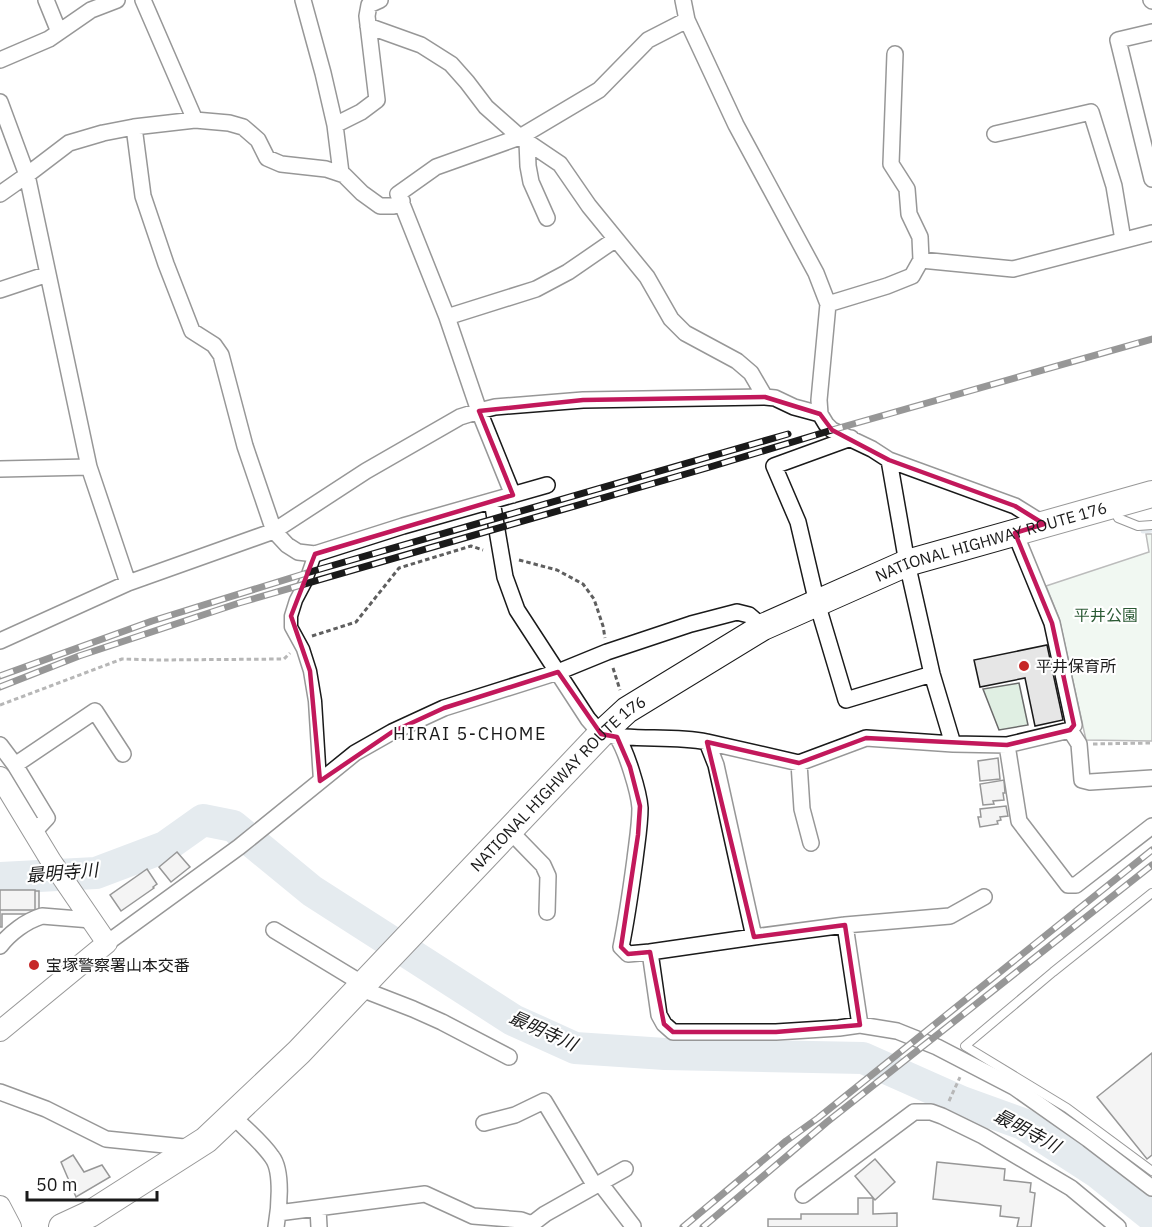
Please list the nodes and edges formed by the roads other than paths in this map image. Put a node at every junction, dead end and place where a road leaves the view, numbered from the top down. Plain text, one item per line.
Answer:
1 (46, 0) edge
2 (117, 0) edge
3 (143, 0) edge
4 (303, 0) edge
5 (683, 0) edge
6 (371, 2) edge
7 (687, 20) junction
8 (368, 26) junction
9 (59, 32) junction
10 (1152, 32) edge
11 (895, 54) dead end
12 (0, 60) edge
13 (0, 102) edge
14 (195, 120) junction
15 (335, 125) junction
16 (134, 127) junction
17 (995, 134) dead end
18 (524, 139) junction
19 (341, 173) junction
20 (27, 176) junction
21 (1152, 179) edge
22 (0, 194) edge
23 (402, 201) junction
24 (547, 218) dead end
25 (1152, 233) edge
26 (616, 239) junction
27 (1123, 240) junction
28 (921, 260) junction
29 (48, 274) junction
30 (0, 290) edge
31 (828, 304) junction
32 (447, 317) junction
33 (765, 397) junction
34 (479, 411) junction
35 (820, 414) junction
36 (851, 438) junction
37 (889, 460) junction
38 (89, 467) junction
39 (0, 469) edge
40 (547, 485) dead end
41 (1152, 494) edge
42 (513, 495) junction
43 (492, 501) junction
44 (1111, 506) junction
45 (1044, 524) junction
46 (1152, 525) edge
47 (274, 531) junction
48 (1016, 533) junction
49 (315, 554) junction
50 (907, 563) junction
51 (128, 583) junction
52 (817, 603) junction
53 (763, 627) junction
54 (0, 641) edge
55 (558, 672) junction
56 (932, 674) junction
57 (1070, 730) junction
58 (609, 736) junction
59 (707, 742) junction
60 (953, 744) junction
61 (0, 745) edge
62 (1007, 745) junction
63 (123, 754) dead end
64 (799, 763) junction
65 (8, 771) edge
66 (1152, 778) edge
67 (320, 781) junction
68 (1152, 826) edge
69 (509, 830) junction
70 (811, 843) dead end
71 (1152, 893) edge
72 (984, 897) dead end
73 (547, 912) dead end
74 (91, 920) junction
75 (845, 925) junction
76 (274, 930) dead end
77 (754, 937) junction
78 (107, 943) junction
79 (0, 946) edge
80 (650, 952) junction
81 (361, 986) junction
82 (860, 1025) junction
83 (0, 1031) edge
84 (509, 1057) dead end
85 (0, 1092) edge
86 (232, 1115) junction
87 (484, 1123) dead end
88 (194, 1148) junction
89 (625, 1169) dead end
90 (1152, 1172) edge
91 (597, 1184) junction
92 (1152, 1188) edge
93 (803, 1195) dead end
94 (0, 1206) edge
95 (318, 1208) junction
96 (277, 1220) edge
97 (533, 1226) edge
98 (633, 1226) edge
99 (11, 1227) edge
100 (62, 1227) edge
101 (320, 1227) edge
102 (1118, 1227) edge

1 - 9 street
2 - 9 street
3 - 14 street
4 - 15 street
5 - 7 street
6 - 8 street
7 - 18 street
7 - 31 street
8 - 15 street
8 - 18 street
9 - 12 street
10 - 21 street
11 - 28 street
13 - 20 street
14 - 16 street
14 - 19 street
15 - 19 street
16 - 20 street
16 - 47 street
17 - 27 street
18 - 23 street
18 - 24 street
18 - 26 street
19 - 23 street
20 - 22 street
20 - 29 street
23 - 32 street
25 - 27 street
26 - 32 street
26 - 33 street
27 - 28 street
28 - 31 street
29 - 30 street
29 - 38 street
31 - 35 street
32 - 34 street
33 - 34 street
33 - 35 street
34 - 42 street
34 - 47 street
35 - 36 street
36 - 37 street
36 - 52 street
37 - 45 street
37 - 50 street
38 - 39 street
38 - 51 street
40 - 42 street
41 - 44 highway, NATIONAL HIGHWAY ROUTE 176
42 - 43 street
43 - 49 street
43 - 55 street
44 - 45 highway, NATIONAL HIGHWAY ROUTE 176
44 - 46 lane
45 - 48 highway, NATIONAL HIGHWAY ROUTE 176
47 - 49 street
47 - 51 street
48 - 50 highway, NATIONAL HIGHWAY ROUTE 176
48 - 57 street
49 - 67 street
50 - 52 highway, NATIONAL HIGHWAY ROUTE 176
50 - 56 street
51 - 54 street
52 - 53 highway, NATIONAL HIGHWAY ROUTE 176
52 - 56 street
53 - 55 street
53 - 58 highway, NATIONAL HIGHWAY ROUTE 176
55 - 58 street
55 - 67 street
56 - 60 street
57 - 62 street
57 - 66 street
58 - 59 street
58 - 69 highway, NATIONAL HIGHWAY ROUTE 176
58 - 80 street
59 - 64 street
59 - 77 street
60 - 62 street
60 - 64 street
61 - 65 street
62 - 68 street
63 - 65 street
64 - 70 street
65 - 74 street
67 - 78 street
69 - 73 street
69 - 81 highway, NATIONAL HIGHWAY ROUTE 176
71 - 90 lane
72 - 75 street
74 - 78 street
74 - 79 street
75 - 77 street
75 - 82 street
76 - 81 street
77 - 80 street
78 - 83 street
80 - 82 street
81 - 84 street
81 - 86 highway, NATIONAL HIGHWAY ROUTE 176
82 - 92 street
85 - 88 street
86 - 88 highway, NATIONAL HIGHWAY ROUTE 176
86 - 96 street
87 - 91 street
88 - 100 highway, NATIONAL HIGHWAY ROUTE 176
89 - 91 street
91 - 97 street
91 - 98 street
93 - 102 street
94 - 99 street
95 - 96 street
95 - 97 street
95 - 101 street

